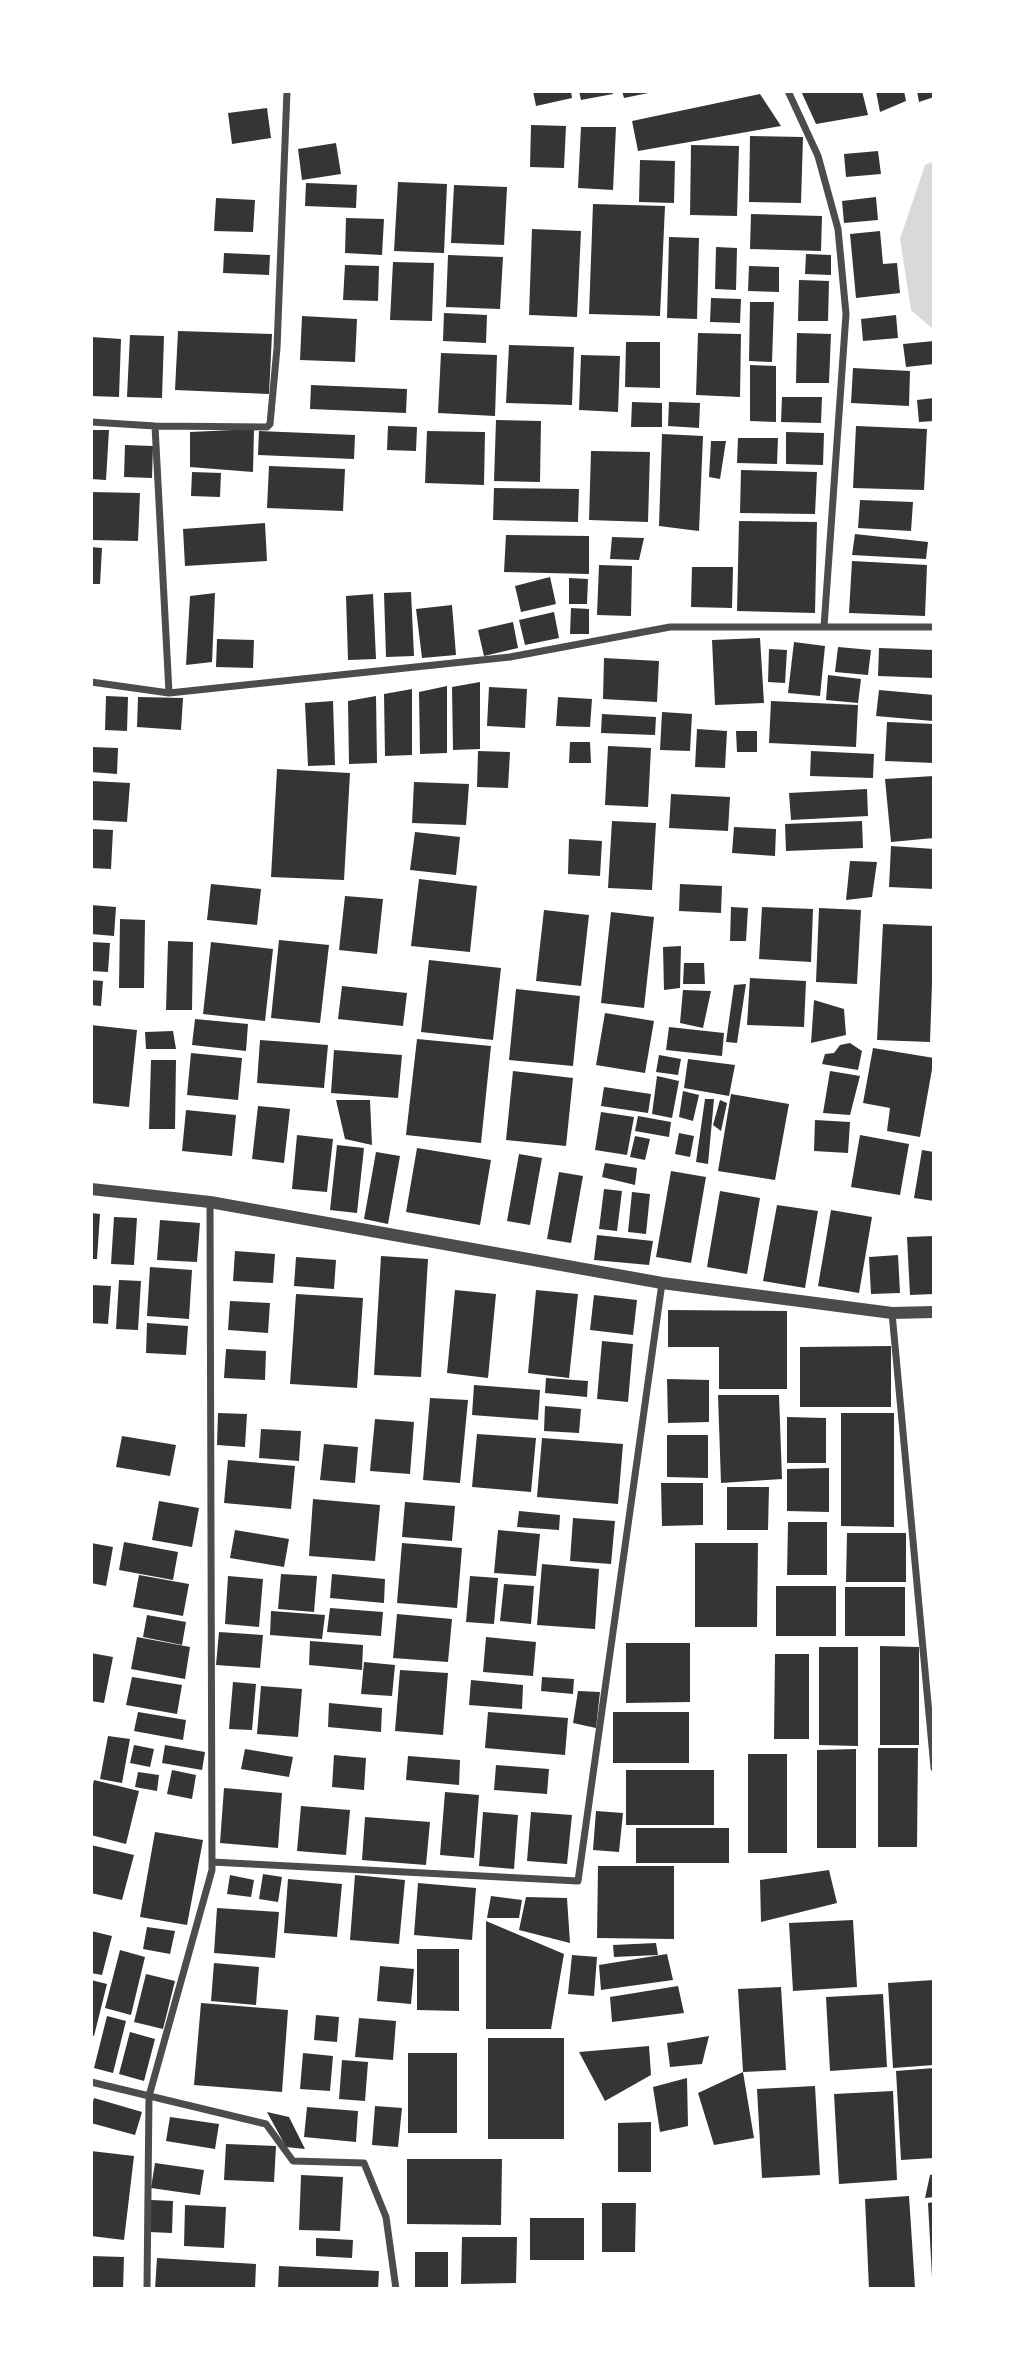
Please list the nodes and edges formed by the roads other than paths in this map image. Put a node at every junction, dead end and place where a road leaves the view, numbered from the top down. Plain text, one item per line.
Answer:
1 (287, 91) edge
2 (788, 91) edge
3 (91, 422) edge
4 (155, 426) junction
5 (824, 627) junction
6 (934, 627) edge
7 (91, 682) edge
8 (169, 693) junction
9 (91, 1188) edge
10 (210, 1202) junction
11 (662, 1283) junction
12 (934, 1312) edge
13 (892, 1313) junction
14 (934, 1768) edge
15 (212, 1862) junction
16 (91, 2082) edge
17 (149, 2096) junction
18 (147, 2289) edge
19 (396, 2289) edge

1 - 4 street
2 - 5 street
3 - 4 street
4 - 8 street
5 - 6 street
5 - 8 street
7 - 8 street
9 - 10 street
10 - 11 street
10 - 15 street
11 - 13 street
11 - 15 street
12 - 13 street
13 - 14 street
15 - 17 street
16 - 17 street
17 - 18 street
17 - 19 street

